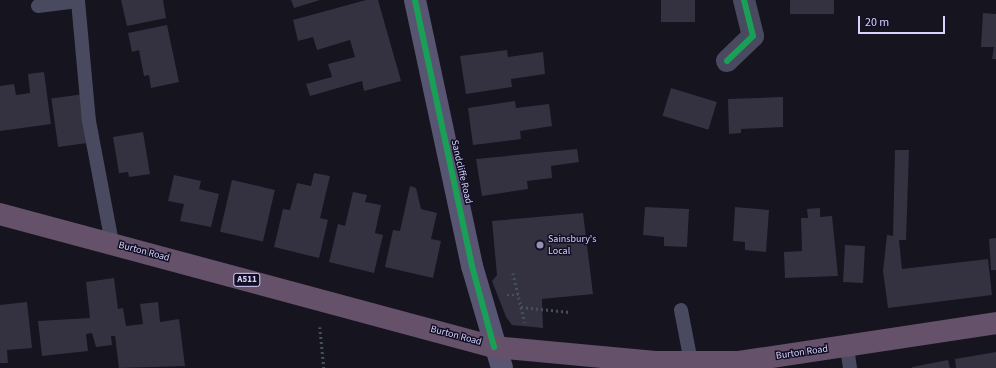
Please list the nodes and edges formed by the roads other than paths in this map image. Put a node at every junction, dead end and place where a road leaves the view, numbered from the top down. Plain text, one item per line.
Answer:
1 (415, 0) edge
2 (744, 0) edge
3 (38, 6) dead end
4 (727, 61) dead end
5 (0, 214) edge
6 (112, 243) junction
7 (681, 310) dead end
8 (996, 323) edge
9 (494, 347) junction
10 (847, 347) junction
11 (691, 362) junction
12 (502, 368) edge
13 (850, 368) edge

1 - 9 street, Sandcliffe Road
2 - 4 street
3 - 6 lane
5 - 6 highway, Burton Road / A511
6 - 9 highway, Burton Road / A511
7 - 11 lane
8 - 10 highway, Burton Road / A511
9 - 11 highway, Burton Road / A511
9 - 12 street, Sandcliffe Road
10 - 11 highway, Burton Road / A511
10 - 13 lane

